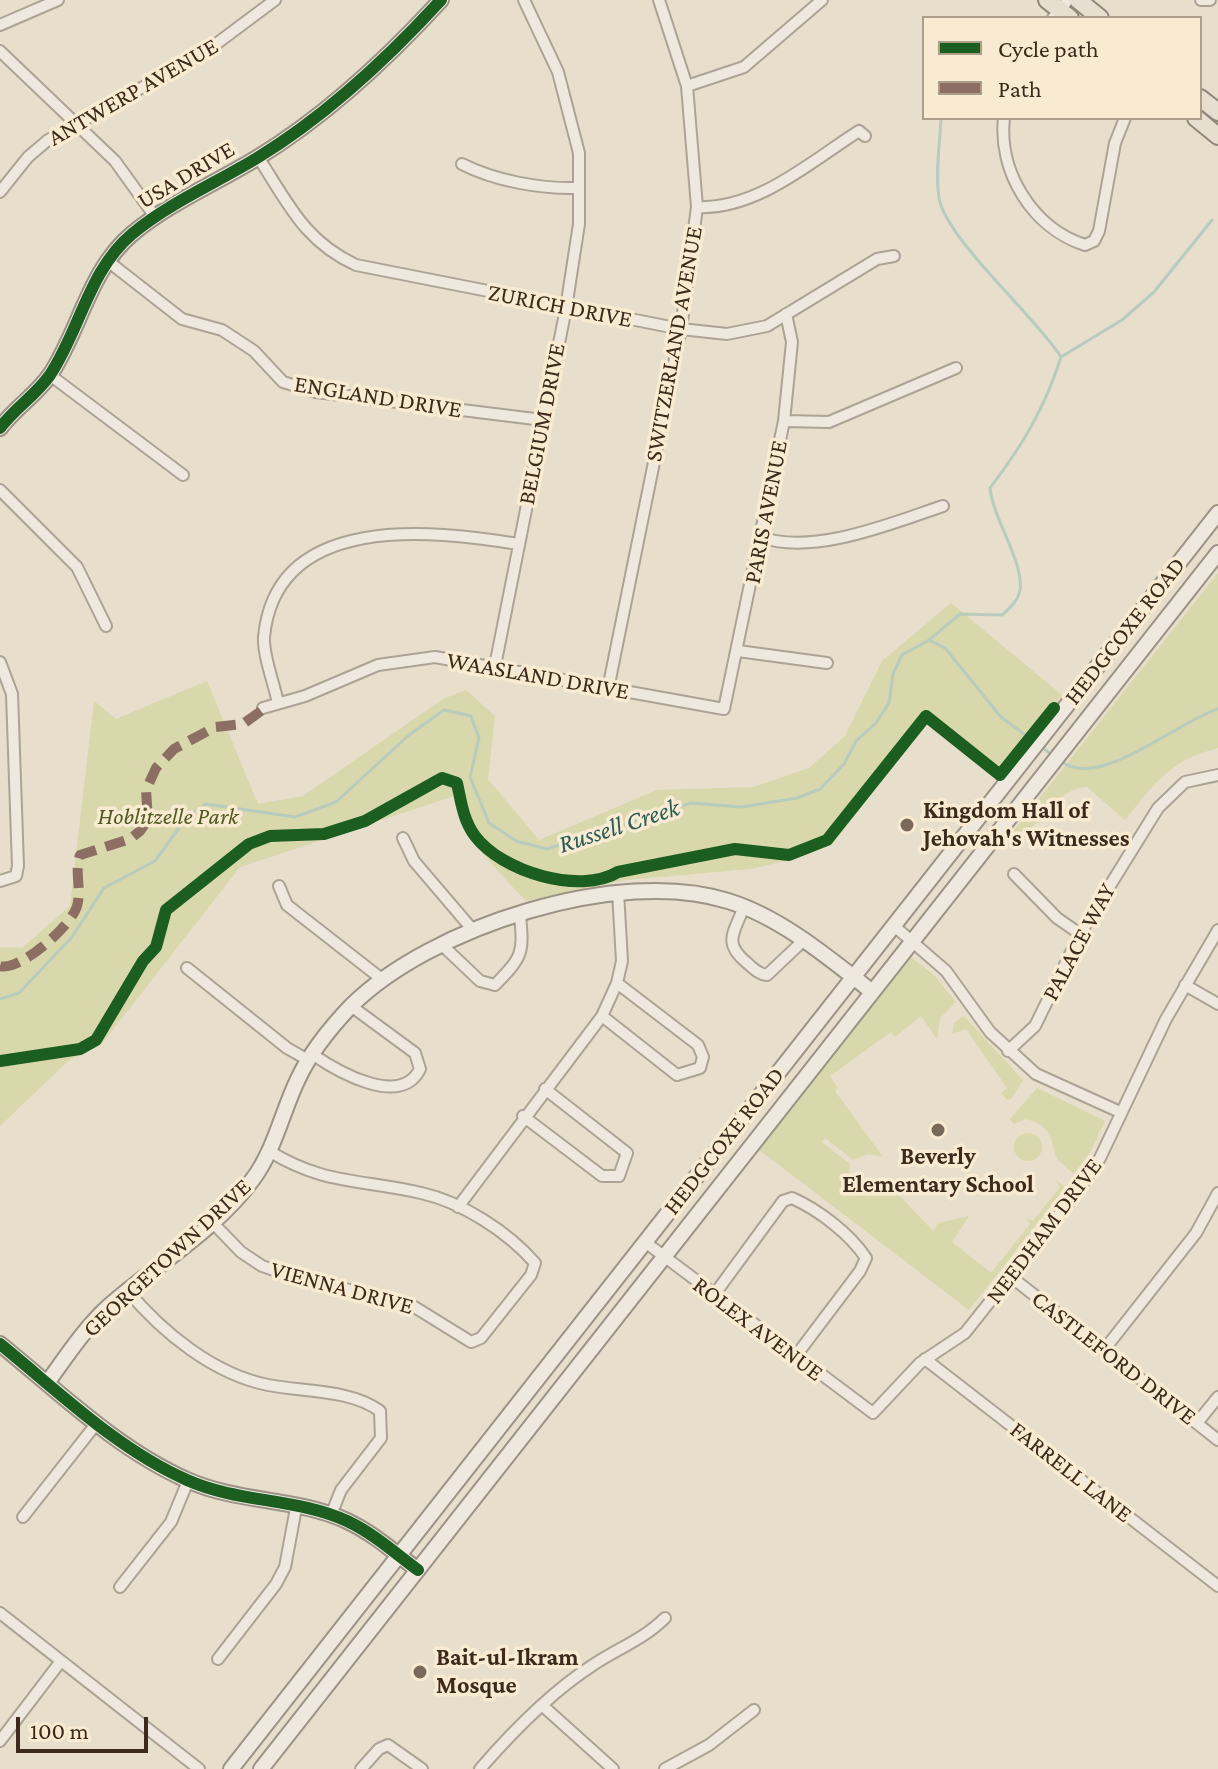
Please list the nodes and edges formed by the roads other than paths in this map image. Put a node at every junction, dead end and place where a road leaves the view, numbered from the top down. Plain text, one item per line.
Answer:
1 (58, 0) edge
2 (275, 0) edge
3 (441, 0) edge
4 (524, 0) edge
5 (659, 0) edge
6 (822, 0) edge
7 (1078, 0) edge
8 (1098, 16) edge
9 (0, 25) edge
10 (0, 51) edge
11 (687, 86) junction
12 (1202, 100) edge
13 (1218, 112) edge
14 (1004, 120) edge
15 (1124, 120) edge
16 (1198, 120) edge
17 (72, 124) junction
18 (865, 136) dead end
19 (1218, 136) edge
20 (258, 157) junction
21 (462, 164) dead end
22 (578, 188) junction
23 (0, 192) edge
24 (697, 207) junction
25 (156, 218) junction
26 (894, 256) dead end
27 (109, 262) junction
28 (566, 308) junction
29 (786, 314) junction
30 (681, 329) junction
31 (956, 368) dead end
32 (50, 375) junction
33 (543, 420) junction
34 (784, 421) junction
35 (0, 428) edge
36 (183, 475) dead end
37 (0, 490) edge
38 (943, 506) dead end
39 (1218, 513) edge
40 (760, 537) junction
41 (518, 544) junction
42 (1218, 553) edge
43 (1135, 618) junction
44 (106, 626) dead end
45 (1154, 634) junction
46 (738, 651) junction
47 (0, 662) edge
48 (827, 663) dead end
49 (495, 666) junction
50 (608, 689) junction
51 (278, 703) junction
52 (263, 708) dead end
53 (724, 709) joint
54 (1218, 775) edge
55 (403, 838) dead end
56 (1014, 874) dead end
57 (0, 881) edge
58 (279, 886) dead end
59 (618, 892) junction
60 (744, 906) junction
61 (520, 916) junction
62 (893, 925) junction
63 (472, 929) junction
64 (1218, 930) edge
65 (1080, 934) junction
66 (911, 940) junction
67 (803, 941) junction
68 (441, 944) junction
69 (187, 968) dead end
70 (853, 977) junction
71 (383, 980) junction
72 (617, 983) junction
73 (1185, 985) junction
74 (871, 991) junction
75 (1218, 1004) edge
76 (351, 1006) junction
77 (602, 1016) junction
78 (1008, 1051) junction
79 (310, 1057) junction
80 (545, 1089) junction
81 (1120, 1112) junction
82 (523, 1116) junction
83 (269, 1151) junction
84 (1218, 1193) edge
85 (458, 1207) junction
86 (212, 1222) junction
87 (645, 1242) junction
88 (664, 1257) junction
89 (1010, 1276) junction
90 (127, 1290) junction
91 (714, 1295) junction
92 (0, 1344) edge
93 (1104, 1350) junction
94 (795, 1357) junction
95 (925, 1359) junction
96 (47, 1383) junction
97 (1218, 1397) edge
98 (873, 1413) joint
99 (1197, 1423) junction
100 (96, 1424) junction
101 (1218, 1440) edge
102 (188, 1481) junction
103 (296, 1508) junction
104 (331, 1515) junction
105 (23, 1517) dead end
106 (399, 1556) junction
107 (418, 1570) junction
108 (1218, 1586) edge
109 (120, 1587) dead end
110 (0, 1613) edge
111 (665, 1618) dead end
112 (218, 1659) dead end
113 (61, 1661) junction
114 (543, 1706) junction
115 (754, 1710) dead end
116 (0, 1741) edge
117 (199, 1769) edge
118 (231, 1769) edge
119 (261, 1769) edge
120 (361, 1769) edge
121 (422, 1769) edge
122 (480, 1769) edge
123 (613, 1769) edge
124 (665, 1769) edge

1 - 9 street
2 - 17 street, ANTWERP AVENUE
3 - 20 main road, USA DRIVE
4 - 22 street, BELGIUM DRIVE
5 - 11 street, SWITZERLAND AVENUE
6 - 11 street
7 - 8 main road
10 - 17 street
11 - 24 street, SWITZERLAND AVENUE
12 - 13 main road
14 - 15 street
16 - 19 main road
17 - 23 street, ANTWERP AVENUE
17 - 25 street
18 - 24 street
20 - 25 main road, USA DRIVE
20 - 28 street, ZURICH DRIVE
21 - 22 street
22 - 28 street, BELGIUM DRIVE
24 - 30 street, SWITZERLAND AVENUE
25 - 27 main road, USA DRIVE
26 - 29 street, ZURICH DRIVE
27 - 32 main road, USA DRIVE
27 - 33 street, ENGLAND DRIVE
28 - 30 street, ZURICH DRIVE
28 - 33 street, BELGIUM DRIVE
29 - 30 street, ZURICH DRIVE
29 - 34 street, PARIS AVENUE
30 - 50 street, SWITZERLAND AVENUE
31 - 34 street
32 - 35 main road, USA DRIVE
32 - 36 street
33 - 41 street, BELGIUM DRIVE
34 - 40 street, PARIS AVENUE
37 - 44 street
38 - 40 street
39 - 43 main road, HEDGCOXE ROAD
40 - 46 street, PARIS AVENUE
41 - 49 street, BELGIUM DRIVE
41 - 51 street
42 - 45 main road, HEDGCOXE ROAD
43 - 45 main road
43 - 62 main road, HEDGCOXE ROAD
45 - 66 main road, HEDGCOXE ROAD
46 - 48 street
46 - 53 street, PARIS AVENUE
47 - 57 street
49 - 50 street, WAASLAND DRIVE
49 - 51 street, WAASLAND DRIVE
50 - 53 street, WAASLAND DRIVE
51 - 52 street, WAASLAND DRIVE
54 - 65 street, PALACE WAY
55 - 63 street
56 - 65 street
58 - 71 street
59 - 60 main road, GEORGETOWN DRIVE
59 - 61 main road, GEORGETOWN DRIVE
59 - 72 street
60 - 67 main road, GEORGETOWN DRIVE
60 - 67 street
61 - 63 main road, GEORGETOWN DRIVE
61 - 68 street
62 - 66 street
62 - 70 main road, HEDGCOXE ROAD
63 - 68 main road, GEORGETOWN DRIVE
64 - 73 street, NEEDHAM DRIVE
65 - 78 street, PALACE WAY
66 - 74 main road, HEDGCOXE ROAD
66 - 78 street
67 - 70 main road, GEORGETOWN DRIVE
68 - 71 main road, GEORGETOWN DRIVE
69 - 79 street
70 - 74 main road, GEORGETOWN DRIVE
70 - 87 main road, HEDGCOXE ROAD
71 - 76 main road, GEORGETOWN DRIVE
72 - 77 street
72 - 77 street
73 - 75 street
73 - 81 street, NEEDHAM DRIVE
74 - 88 main road, HEDGCOXE ROAD
76 - 79 main road, GEORGETOWN DRIVE
76 - 79 street
77 - 80 street
78 - 81 street
79 - 83 main road, GEORGETOWN DRIVE
80 - 82 street
80 - 82 street
81 - 89 street, NEEDHAM DRIVE
82 - 85 street
83 - 85 street
83 - 86 main road, GEORGETOWN DRIVE
84 - 93 street
85 - 86 street, VIENNA DRIVE
86 - 90 main road, GEORGETOWN DRIVE
87 - 88 street, ROLEX AVENUE
87 - 106 main road, HEDGCOXE ROAD
88 - 91 street, ROLEX AVENUE
88 - 107 main road, HEDGCOXE ROAD
89 - 93 street, CASTLEFORD DRIVE
89 - 95 street, NEEDHAM DRIVE
90 - 96 main road, GEORGETOWN DRIVE
90 - 104 street
91 - 94 street, ROLEX AVENUE
91 - 94 street
92 - 96 main road
93 - 99 street, CASTLEFORD DRIVE
94 - 98 street, ROLEX AVENUE
95 - 98 street, NEEDHAM DRIVE
95 - 108 street, FARRELL LANE
96 - 100 main road
97 - 99 street
99 - 101 street, CASTLEFORD DRIVE
100 - 102 main road
100 - 105 street
102 - 103 main road
102 - 109 street
103 - 104 main road
103 - 112 street
104 - 106 main road
106 - 107 main road
106 - 118 main road, HEDGCOXE ROAD
107 - 119 main road, HEDGCOXE ROAD
110 - 113 street
111 - 114 street
113 - 116 street
113 - 117 street
114 - 122 street
114 - 123 street
115 - 124 street
120 - 121 street

